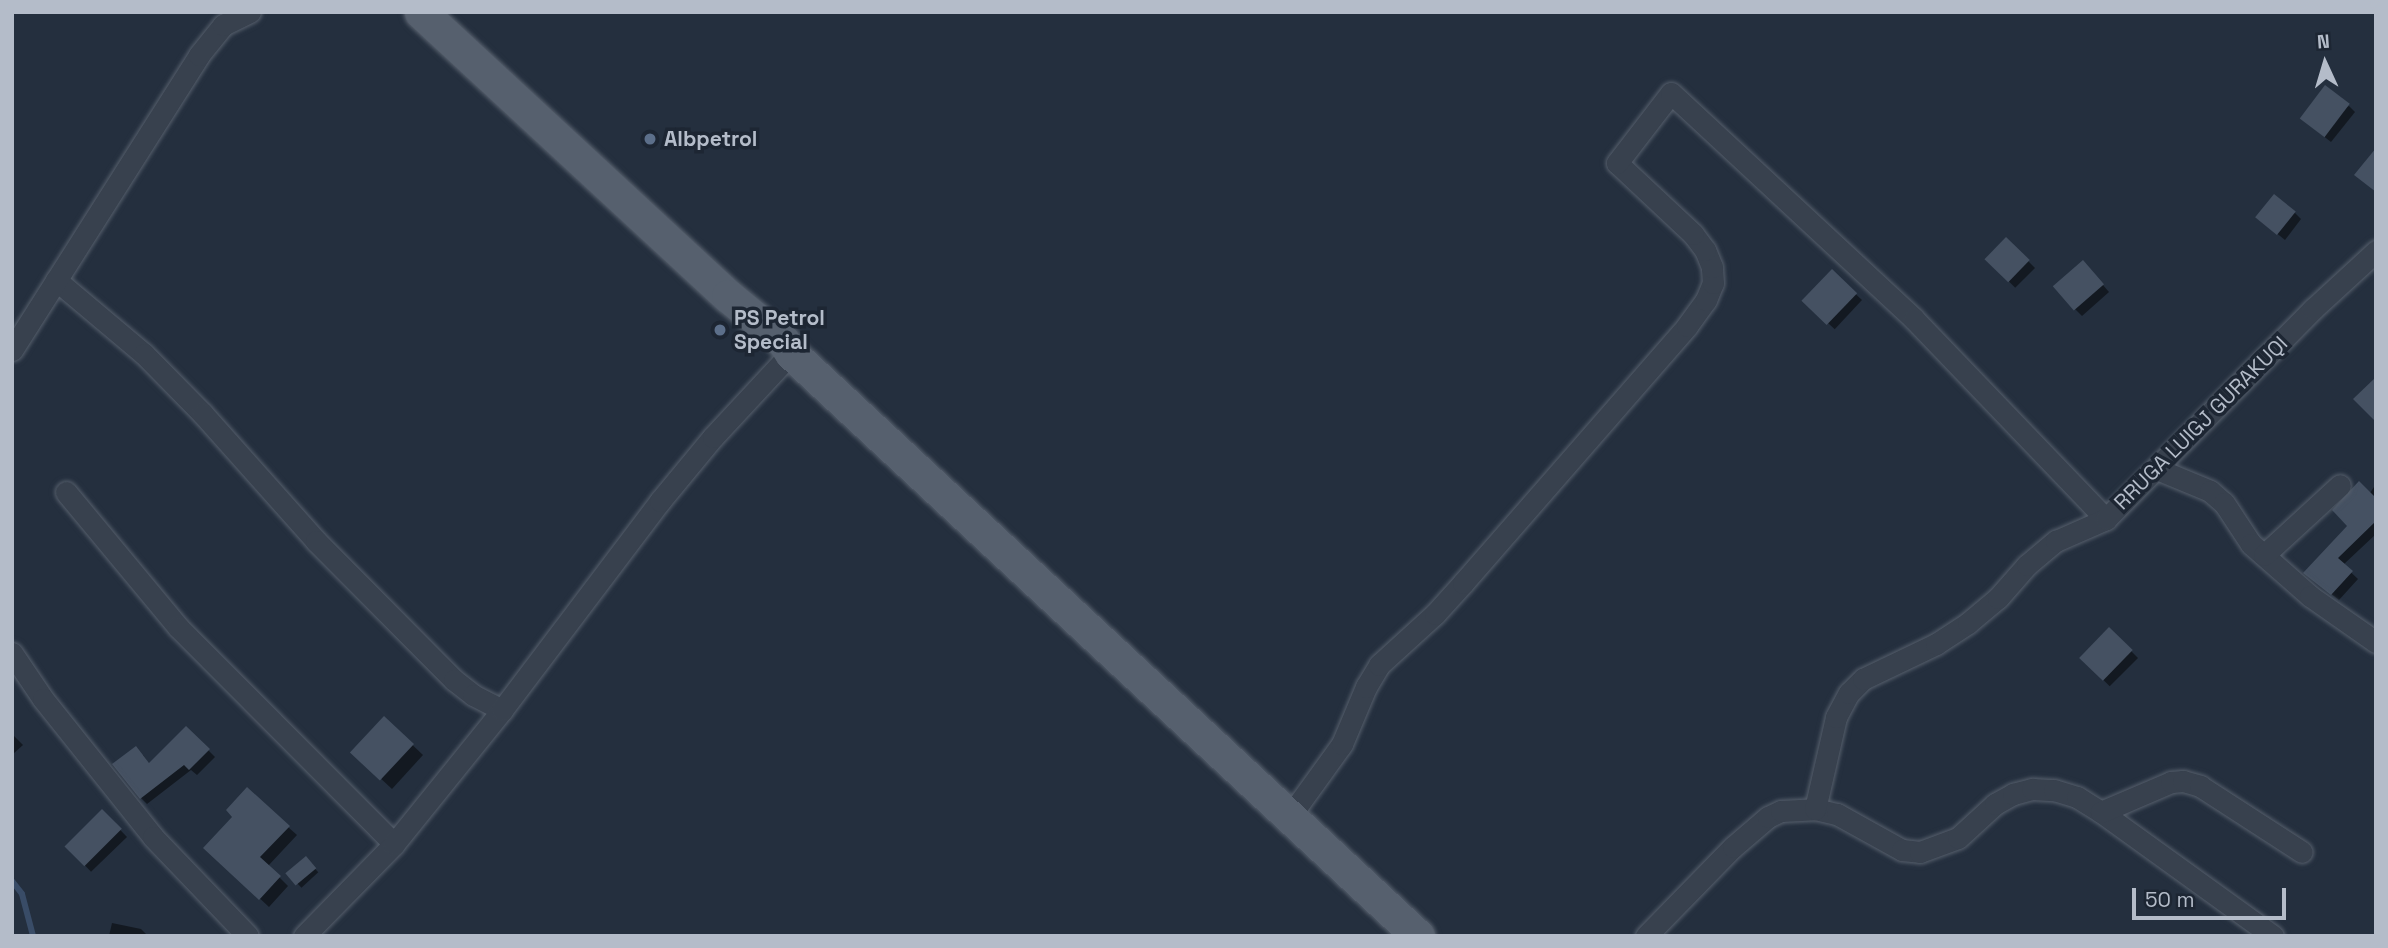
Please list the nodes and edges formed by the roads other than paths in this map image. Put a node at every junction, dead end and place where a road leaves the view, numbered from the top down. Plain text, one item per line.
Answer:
1 (250, 12) edge
2 (421, 12) edge
3 (2376, 251) edge
4 (56, 280) junction
5 (12, 350) edge
6 (791, 353) junction
7 (2157, 469) junction
8 (2340, 485) dead end
9 (66, 492) dead end
10 (2106, 519) junction
11 (2264, 555) junction
12 (2376, 642) edge
13 (12, 653) edge
14 (502, 710) junction
15 (1815, 808) junction
16 (2101, 812) junction
17 (1290, 816) junction
18 (394, 844) junction
19 (2302, 852) dead end
20 (248, 936) edge
21 (304, 936) edge
22 (1418, 936) edge
23 (1646, 936) edge
24 (2273, 936) edge

1 - 4 street
2 - 6 main road
3 - 7 street, RRUGA LUIGJ GURAKUQI
4 - 5 street
4 - 14 street
6 - 14 street
6 - 17 main road
7 - 10 street, RRUGA LUIGJ GURAKUQI
7 - 11 street
8 - 11 street
9 - 18 street
10 - 15 street, RRUGA LUIGJ GURAKUQI
10 - 17 street
11 - 12 street
13 - 20 street
14 - 18 street
15 - 16 street
15 - 23 street
16 - 19 street
16 - 24 street
17 - 22 main road
18 - 21 street

